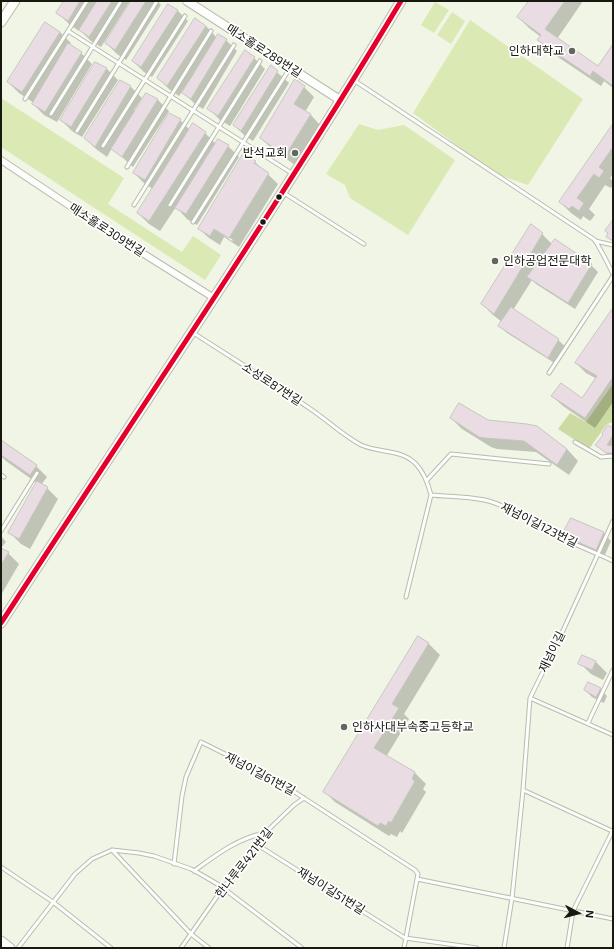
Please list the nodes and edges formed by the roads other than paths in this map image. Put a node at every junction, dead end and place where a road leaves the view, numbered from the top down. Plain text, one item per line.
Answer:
1 (15, 1) edge
2 (87, 1) edge
3 (120, 1) edge
4 (157, 1) edge
5 (187, 1) edge
6 (401, 1) edge
7 (185, 16) dead end
8 (1, 22) edge
9 (211, 31) dead end
10 (68, 32) junction
11 (234, 45) dead end
12 (92, 47) junction
13 (260, 61) dead end
14 (118, 64) junction
15 (290, 68) junction
16 (143, 80) junction
17 (353, 80) junction
18 (170, 96) junction
19 (25, 99) dead end
20 (340, 100) junction
21 (192, 111) junction
22 (51, 114) dead end
23 (219, 127) junction
24 (77, 131) dead end
25 (243, 143) junction
26 (103, 146) dead end
27 (1, 160) edge
28 (127, 168) dead end
29 (293, 174) junction
30 (282, 192) junction
31 (170, 205) dead end
32 (134, 206) dead end
33 (193, 222) dead end
34 (594, 240) junction
35 (364, 244) dead end
36 (613, 245) edge
37 (613, 275) edge
38 (214, 298) junction
39 (191, 332) junction
40 (549, 373) dead end
41 (575, 442) dead end
42 (451, 454) junction
43 (613, 456) edge
44 (37, 473) dead end
45 (427, 480) junction
46 (431, 495) junction
47 (613, 521) edge
48 (1, 522) edge
49 (5, 525) junction
50 (1, 531) edge
51 (598, 554) junction
52 (613, 561) edge
53 (406, 597) dead end
54 (1, 623) edge
55 (613, 670) edge
56 (530, 698) junction
57 (588, 723) junction
58 (613, 734) edge
59 (523, 790) junction
60 (304, 798) junction
61 (613, 831) edge
62 (265, 832) junction
63 (256, 844) junction
64 (112, 850) junction
65 (174, 864) junction
66 (1, 867) edge
67 (194, 871) junction
68 (418, 879) junction
69 (223, 888) junction
70 (512, 898) junction
71 (53, 902) junction
72 (573, 911) junction
73 (613, 919) edge
74 (191, 934) junction
75 (405, 938) junction
76 (1, 941) edge
77 (10, 948) edge
78 (18, 948) edge
79 (112, 948) edge
80 (181, 948) edge
81 (209, 948) edge
82 (302, 948) edge
83 (404, 948) edge
84 (477, 948) edge
85 (504, 948) edge
86 (567, 948) edge

1 - 8 main road
2 - 10 lane
3 - 12 lane
4 - 14 lane
5 - 15 street, 매소홀로289번길
6 - 17 main road
7 - 16 lane
9 - 18 lane
10 - 12 lane
10 - 19 lane
11 - 21 lane
12 - 14 lane
12 - 22 lane
13 - 23 lane
14 - 16 lane
14 - 24 lane
15 - 20 street, 매소홀로289번길
15 - 25 lane
16 - 18 lane
16 - 26 lane
17 - 20 main road
17 - 34 lane
18 - 21 lane
18 - 28 lane
20 - 29 main road
21 - 23 lane
21 - 32 lane
23 - 25 lane
23 - 31 lane
25 - 29 lane
25 - 33 lane
27 - 38 street, 매소홀로309번길
29 - 30 main road
30 - 35 lane
30 - 38 main road
34 - 36 lane
34 - 37 lane
37 - 40 lane
38 - 39 main road
39 - 45 lane, 소성로87번길
39 - 54 main road
41 - 43 lane
42 - 42 lane
42 - 45 lane
44 - 49 lane
45 - 46 lane
46 - 51 lane, 재넘이길123번길
46 - 53 lane
47 - 51 lane, 재넘이길
48 - 49 lane
49 - 50 lane
51 - 52 lane, 재넘이길123번길
51 - 56 lane, 재넘이길
55 - 57 lane
56 - 57 lane
56 - 59 lane, 재넘이길
57 - 58 lane
59 - 61 lane
59 - 70 lane, 재넘이길
60 - 62 lane, 한나루로421번길
60 - 65 lane, 재넘이길61번길
60 - 68 lane, 재넘이길61번길
61 - 72 lane
62 - 63 lane, 한나루로421번길
62 - 67 lane
63 - 69 lane, 한나루로421번길
63 - 75 lane, 재넘이길51번길
64 - 65 lane
64 - 71 lane
64 - 74 lane
65 - 67 lane
66 - 71 lane
67 - 69 lane
68 - 70 lane
68 - 75 lane
69 - 74 lane, 한나루로421번길
69 - 82 lane
70 - 72 lane
70 - 85 lane, 재넘이길
71 - 78 lane
71 - 79 lane
72 - 73 lane
72 - 86 lane
74 - 80 lane, 한나루로421번길
74 - 81 lane
75 - 83 lane
75 - 84 lane, 재넘이길51번길
76 - 77 main road

